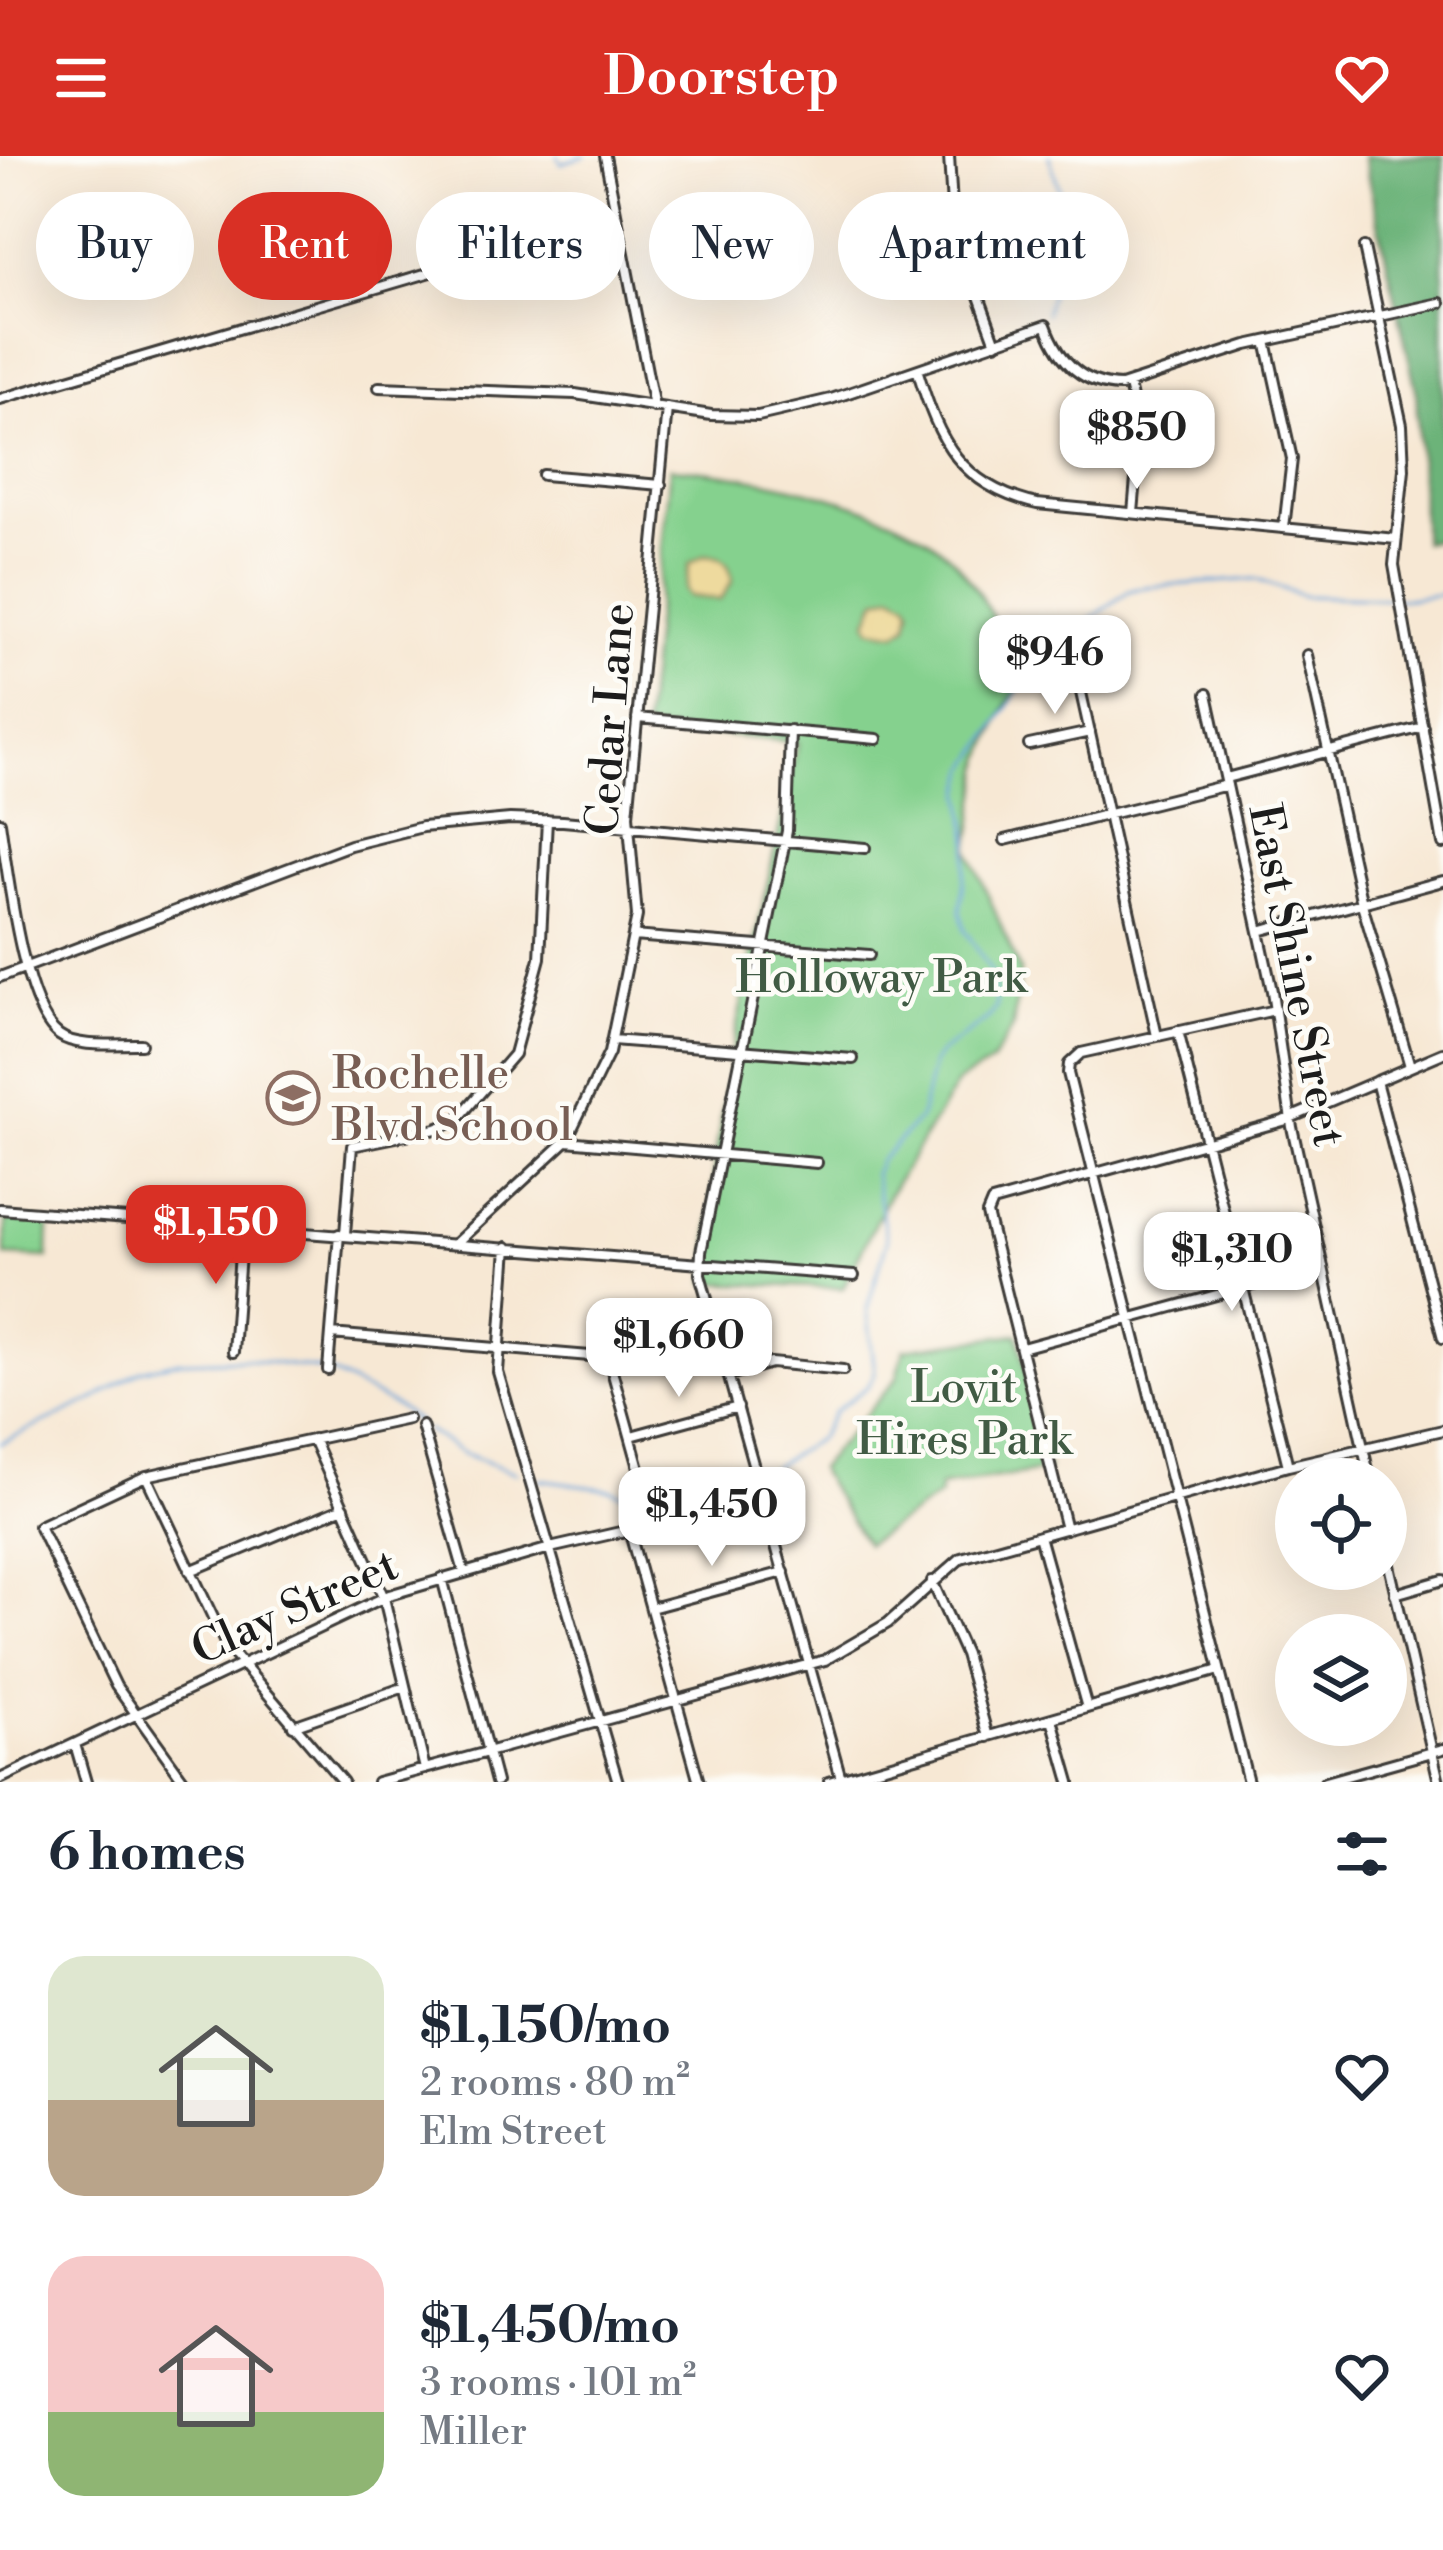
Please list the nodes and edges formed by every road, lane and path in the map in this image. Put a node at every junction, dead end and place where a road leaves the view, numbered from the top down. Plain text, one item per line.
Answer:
1 (604, 156) edge
2 (949, 156) edge
3 (610, 192) edge
4 (951, 192) edge
5 (1364, 247) dead end
6 (625, 266) edge
7 (416, 277) edge
8 (980, 300) edge
9 (1440, 303) edge
10 (1378, 317) junction
11 (1266, 341) junction
12 (996, 343) junction
13 (918, 371) junction
14 (1129, 385) junction
15 (379, 387) dead end
16 (0, 400) edge
17 (654, 407) junction
18 (667, 408) junction
19 (543, 476) dead end
20 (661, 485) junction
21 (1133, 514) junction
22 (1284, 528) junction
23 (1396, 539) junction
24 (1307, 655) dead end
25 (1079, 688) dead end
26 (1207, 694) dead end
27 (638, 718) junction
28 (1423, 727) junction
29 (790, 730) junction
30 (1090, 732) junction
31 (877, 739) dead end
32 (1029, 745) dead end
33 (1329, 752) junction
34 (1226, 782) junction
35 (1109, 817) junction
36 (548, 820) junction
37 (0, 822) edge
38 (629, 826) junction
39 (786, 840) junction
40 (1005, 840) dead end
41 (1443, 844) edge
42 (866, 848) dead end
43 (1443, 881) edge
44 (1362, 904) junction
45 (1259, 931) junction
46 (633, 936) junction
47 (764, 946) junction
48 (869, 955) dead end
49 (27, 967) junction
50 (0, 977) edge
51 (1275, 1010) junction
52 (1178, 1031) junction
53 (1157, 1036) junction
54 (612, 1040) junction
55 (141, 1044) dead end
56 (742, 1050) junction
57 (1443, 1052) edge
58 (853, 1059) dead end
59 (1410, 1066) junction
60 (1376, 1081) junction
61 (1291, 1117) junction
62 (566, 1141) junction
63 (1204, 1142) junction
64 (721, 1155) junction
65 (817, 1163) dead end
66 (1093, 1172) junction
67 (0, 1209) edge
68 (242, 1226) junction
69 (342, 1233) junction
70 (456, 1243) junction
71 (507, 1247) junction
72 (700, 1263) junction
73 (1323, 1266) junction
74 (854, 1276) dead end
75 (1242, 1288) junction
76 (1438, 1299) edge
77 (1129, 1318) junction
78 (331, 1334) junction
79 (1443, 1338) edge
80 (500, 1347) junction
81 (1022, 1348) junction
82 (233, 1352) dead end
83 (328, 1370) dead end
84 (843, 1370) dead end
85 (729, 1375) junction
86 (737, 1407) junction
87 (408, 1419) dead end
88 (422, 1426) dead end
89 (1443, 1430) edge
90 (632, 1436) junction
91 (314, 1439) junction
92 (1364, 1448) junction
93 (1286, 1458) edge
94 (1322, 1458) edge
95 (1366, 1458) edge
96 (1275, 1470) edge
97 (146, 1475) junction
98 (641, 1475) dead end
99 (1174, 1498) junction
100 (344, 1507) junction
101 (1066, 1529) junction
102 (1039, 1536) junction
103 (550, 1548) junction
104 (190, 1571) junction
105 (464, 1572) junction
106 (784, 1572) junction
107 (442, 1578) junction
108 (932, 1580) junction
109 (1443, 1580) edge
110 (1394, 1590) edge
111 (1395, 1594) junction
112 (384, 1598) junction
113 (651, 1608) junction
114 (241, 1665) junction
115 (810, 1665) junction
116 (1219, 1670) junction
117 (406, 1687) junction
118 (677, 1701) junction
119 (1087, 1709) junction
120 (136, 1715) junction
121 (1052, 1719) junction
122 (600, 1722) junction
123 (293, 1726) junction
124 (988, 1737) junction
125 (75, 1744) junction
126 (1443, 1749) edge
127 (489, 1751) junction
128 (1431, 1752) junction
129 (425, 1769) junction
130 (0, 1779) edge
131 (842, 1780) edge
132 (86, 1782) edge
133 (185, 1782) edge
134 (343, 1782) edge
135 (377, 1782) edge
136 (496, 1782) edge
137 (618, 1782) edge
138 (699, 1782) edge
139 (829, 1782) edge
140 (1070, 1782) edge
141 (1248, 1782) edge
142 (1325, 1782) edge
143 (1439, 1782) edge

1 - 3 street
2 - 4 street
5 - 10 street
6 - 17 street
7 - 16 street
8 - 12 street
9 - 10 street
10 - 11 street
10 - 23 street
11 - 14 street
11 - 22 street
12 - 13 street
12 - 14 street
13 - 18 street
13 - 21 street
14 - 21 street
15 - 17 street
17 - 18 street
18 - 20 street, Cedar Lane
19 - 20 street
20 - 27 street, Cedar Lane
21 - 22 street
22 - 23 street
23 - 28 street
24 - 33 street
25 - 30 street
26 - 34 street, East Shine Street
27 - 29 street
27 - 38 street, Cedar Lane
28 - 33 street
28 - 41 street
29 - 31 street
29 - 39 street
30 - 32 street
30 - 35 street
33 - 34 street
33 - 44 street
34 - 35 street
34 - 45 street, East Shine Street
35 - 40 street
35 - 53 street
36 - 38 street
36 - 49 street
36 - 69 street
37 - 49 street
38 - 39 street
38 - 46 street, Cedar Lane
39 - 42 street
39 - 47 street
43 - 44 street
44 - 45 street
44 - 59 street
45 - 51 street, East Shine Street
46 - 47 street
46 - 54 street, Cedar Lane
47 - 48 street
47 - 56 street
49 - 50 street
49 - 55 street
51 - 52 street
51 - 61 street, East Shine Street
52 - 53 street
52 - 63 street
53 - 66 street
54 - 56 street
54 - 62 street, Cedar Lane
56 - 58 street
56 - 64 street
57 - 59 street
59 - 60 street
60 - 61 street
60 - 76 street
61 - 63 street
61 - 73 street, East Shine Street
62 - 64 street
62 - 70 street, Cedar Lane
63 - 66 street
63 - 75 street
64 - 65 street
64 - 72 street
66 - 77 street
66 - 81 street
67 - 68 street
68 - 69 street
68 - 82 street
69 - 70 street
69 - 78 street
70 - 71 street
71 - 72 street
71 - 80 street
72 - 74 street
72 - 85 street
73 - 75 street
73 - 92 street, East Shine Street
75 - 77 street
75 - 93 street
76 - 79 street
77 - 81 street
77 - 99 street
78 - 80 street
78 - 83 street
80 - 90 street
80 - 103 street
81 - 101 street
84 - 85 street
85 - 86 street
86 - 90 street
86 - 106 street
87 - 91 street
88 - 105 street
89 - 92 street
90 - 98 street
91 - 97 street
91 - 100 street
92 - 94 street
92 - 95 street, East Shine Street
96 - 99 street
97 - 104 street
97 - 120 street
99 - 101 street
99 - 116 street
100 - 104 street
100 - 112 street
101 - 102 street
102 - 108 street
102 - 119 street
103 - 105 street, Clay Street
103 - 113 street, Clay Street
103 - 122 street
104 - 114 street
105 - 107 street, Clay Street
106 - 113 street
106 - 115 street
107 - 112 street, Clay Street
107 - 127 street
108 - 115 street
108 - 124 street
109 - 111 street
110 - 111 street
111 - 128 street
112 - 114 street, Clay Street
112 - 117 street
113 - 118 street
114 - 120 street, Clay Street
114 - 123 street
115 - 118 street
115 - 131 street
116 - 119 street
116 - 141 street
117 - 123 street
117 - 129 street
118 - 122 street
118 - 138 street
119 - 121 street
120 - 125 street, Clay Street
120 - 133 street
121 - 124 street
121 - 140 street
122 - 127 street
122 - 137 street
123 - 134 street
124 - 131 street
125 - 130 street, Clay Street
125 - 132 street
126 - 128 street
127 - 129 street
127 - 136 street
128 - 142 street
128 - 143 street
129 - 135 street
131 - 139 street

